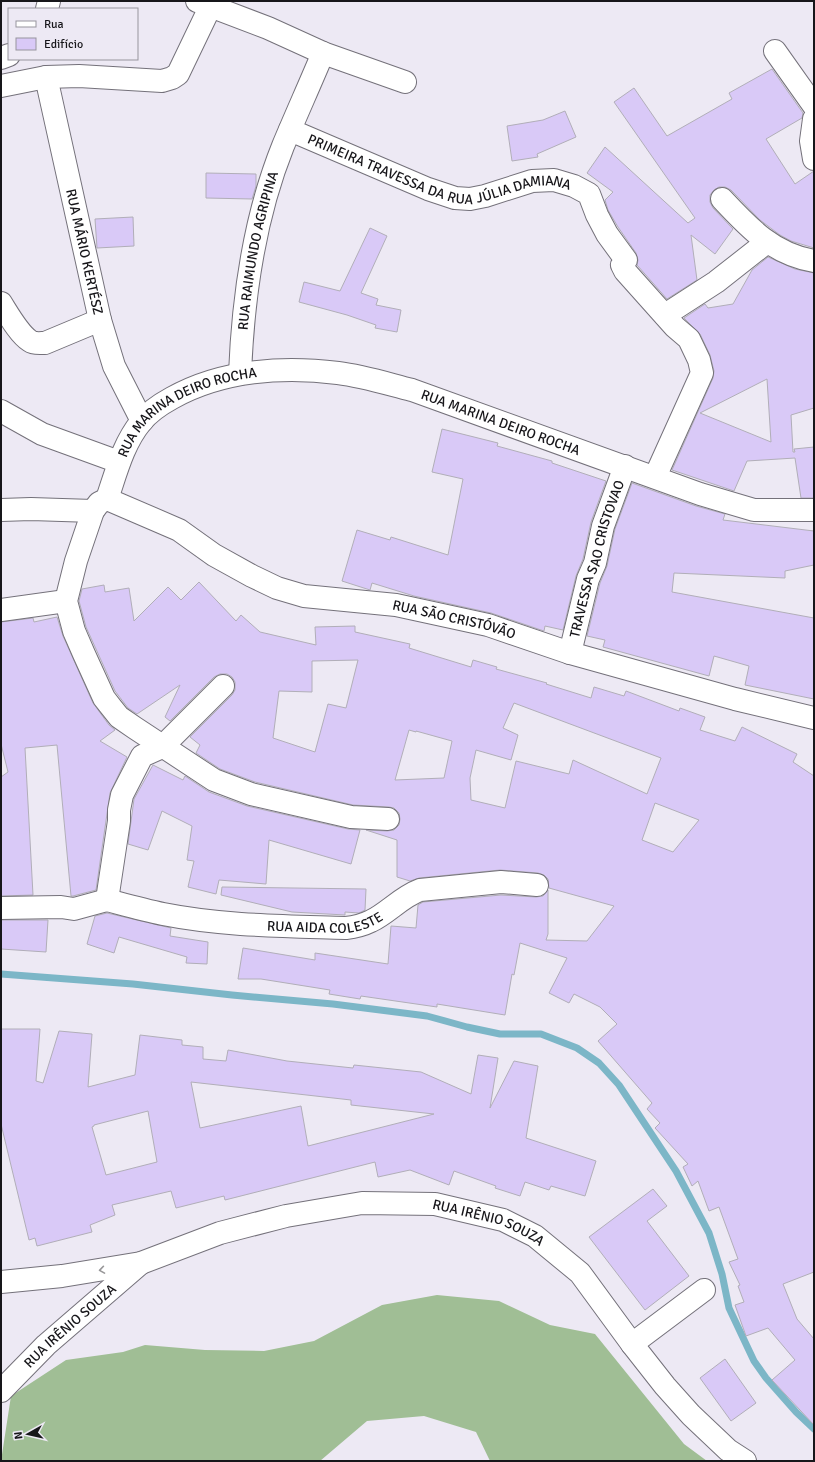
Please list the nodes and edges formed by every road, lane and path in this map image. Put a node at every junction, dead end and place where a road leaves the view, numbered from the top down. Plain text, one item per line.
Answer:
1 (206, 3) edge
2 (775, 51) dead end
3 (323, 54) junction
4 (46, 77) junction
5 (405, 82) dead end
6 (1, 86) edge
7 (814, 106) edge
8 (814, 119) edge
9 (290, 130) junction
10 (814, 159) edge
11 (722, 199) dead end
12 (767, 242) junction
13 (814, 261) edge
14 (1, 303) edge
15 (665, 315) junction
16 (100, 320) junction
17 (240, 374) junction
18 (1, 411) edge
19 (142, 421) junction
20 (119, 462) junction
21 (625, 466) junction
22 (655, 477) junction
23 (100, 505) junction
24 (1, 510) edge
25 (814, 510) edge
26 (66, 601) junction
27 (1, 610) edge
28 (570, 653) junction
29 (223, 686) dead end
30 (814, 718) edge
31 (162, 747) junction
32 (388, 819) dead end
33 (537, 885) dead end
34 (107, 900) junction
35 (1, 908) edge
36 (141, 1263) junction
37 (1, 1282) edge
38 (704, 1290) dead end
39 (632, 1344) junction
40 (1, 1391) edge
41 (745, 1461) edge

1 - 3 street
1 - 4 street
2 - 7 street
3 - 5 street
3 - 9 street, RUA RAIMUNDO AGRIPINA
4 - 6 street
4 - 16 street, RUA MÁRIO KERTÉSZ
8 - 10 street
9 - 15 street, PRIMEIRA TRAVESSA DA RUA JÚLIA DAMIANA
9 - 17 street, RUA RAIMUNDO AGRIPINA
11 - 12 street
12 - 13 street
12 - 15 street
14 - 16 street
15 - 22 street
16 - 19 street, RUA MÁRIO KERTÉSZ
17 - 19 street, RUA MARINA DEIRO ROCHA
17 - 21 street, RUA MARINA DEIRO ROCHA
18 - 20 street
19 - 20 street, RUA MARINA DEIRO ROCHA
20 - 23 street, RUA MARINA DEIRO ROCHA
21 - 22 street, RUA MARINA DEIRO ROCHA
21 - 28 street, TRAVESSA SAO CRISTOVAO
22 - 25 street, RUA MARINA DEIRO ROCHA
23 - 24 street
23 - 26 street, RUA MARINA DEIRO ROCHA
23 - 28 street, RUA SÃO CRISTÓVÃO
26 - 27 street
26 - 31 street, RUA MARINA DEIRO ROCHA
28 - 30 street, RUA SÃO CRISTÓVÃO
29 - 31 street
31 - 32 street, RUA MARINA DEIRO ROCHA
31 - 34 street
33 - 34 street, RUA AIDA COLESTE
34 - 35 street
36 -> 37 street, RUA IRÊNIO SOUZA
36 - 39 street, RUA IRÊNIO SOUZA
36 - 40 street, RUA IRÊNIO SOUZA
38 - 39 street
39 - 41 street, RUA IRÊNIO SOUZA

